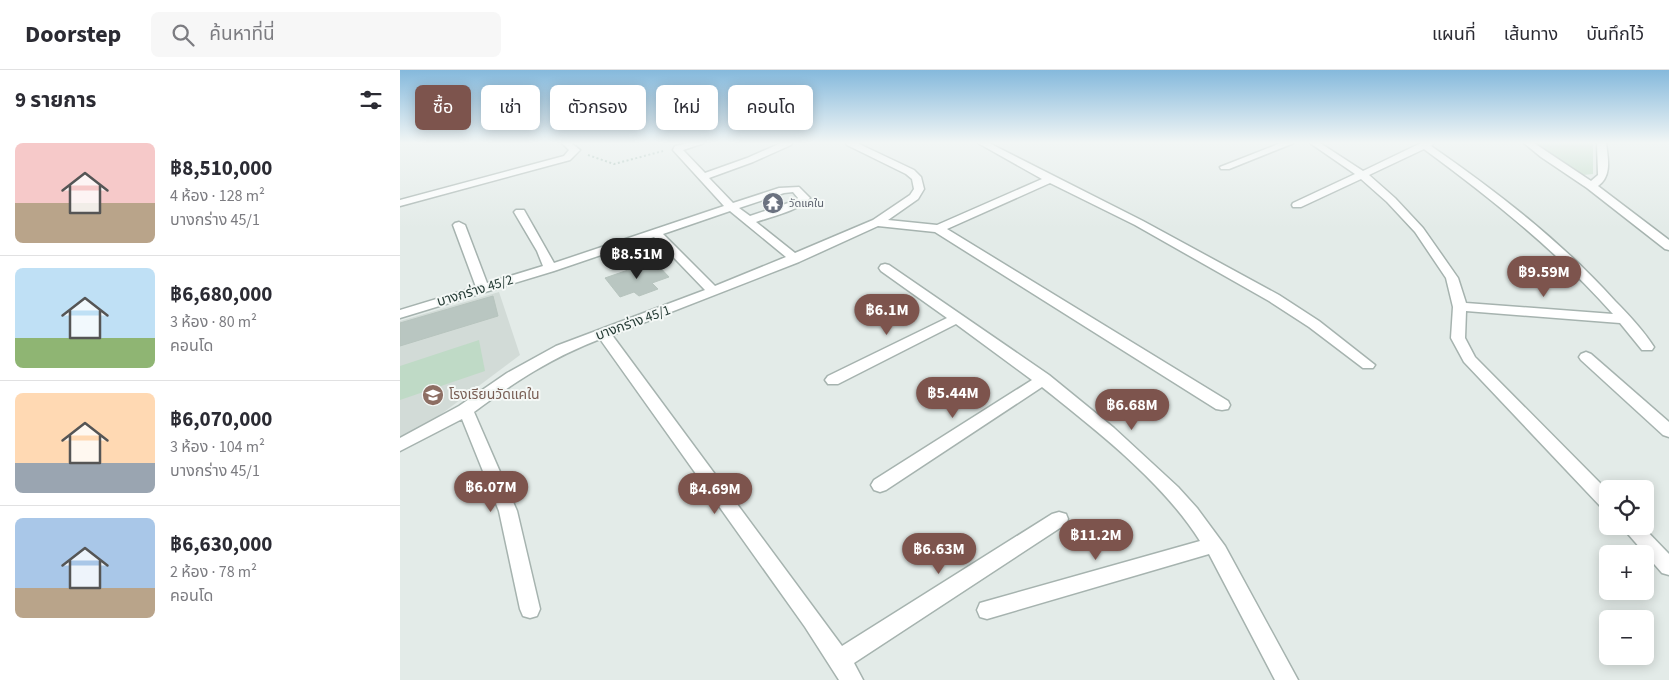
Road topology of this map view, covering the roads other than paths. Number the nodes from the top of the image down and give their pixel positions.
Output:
1 (519, 171) edge
2 (697, 171) edge
3 (716, 171) edge
4 (909, 171) edge
5 (1036, 171) edge
6 (1357, 171) edge
7 (1367, 171) edge
8 (1464, 171) edge
9 (1569, 171) edge
10 (1603, 171) edge
11 (1361, 174) junction
12 (702, 177) junction
13 (1050, 179) junction
14 (1591, 186) junction
15 (400, 203) edge
16 (1297, 205) dead end
17 (730, 206) junction
18 (520, 212) dead end
19 (747, 221) junction
20 (877, 222) junction
21 (459, 226) dead end
22 (938, 229) junction
23 (656, 233) junction
24 (1669, 246) edge
25 (795, 259) junction
26 (550, 268) junction
27 (885, 268) dead end
28 (483, 289) junction
29 (714, 292) junction
30 (1460, 307) junction
31 (400, 314) edge
32 (1625, 318) junction
33 (955, 319) junction
34 (604, 333) junction
35 (1647, 348) dead end
36 (1586, 357) dead end
37 (1368, 365) dead end
38 (1044, 379) junction
39 (833, 380) dead end
40 (1222, 405) dead end
41 (465, 410) junction
42 (1669, 431) edge
43 (400, 445) edge
44 (880, 485) dead end
45 (1599, 494) edge
46 (1059, 519) dead end
47 (1639, 535) edge
48 (1213, 545) junction
49 (1669, 567) edge
50 (530, 610) dead end
51 (988, 610) dead end
52 (838, 661) junction
53 (852, 680) edge
54 (1287, 680) edge

1 - 15 street
2 - 12 street
3 - 12 street
4 - 20 street, บางกร่าง 45/1
5 - 13 street
6 - 11 street
7 - 11 street
8 - 32 street
9 - 14 street
10 - 14 street
11 - 16 street
11 - 30 street
12 - 17 street
13 - 22 street
13 - 37 street
14 - 24 street
17 - 19 street
17 - 19 street, บางกร่าง 45/2
17 - 23 street, บางกร่าง 45/2
18 - 26 street
19 - 25 street
20 - 22 street
20 - 25 street, บางกร่าง 45/1
21 - 28 street
22 - 40 street
23 - 26 street, บางกร่าง 45/2
23 - 29 street
25 - 29 street, บางกร่าง 45/1
26 - 28 street, บางกร่าง 45/2
27 - 33 street
28 - 31 street, บางกร่าง 45/2
29 - 34 street, บางกร่าง 45/1
30 - 32 street
30 - 45 street
32 - 35 street
33 - 38 street
33 - 39 street
34 - 41 street, บางกร่าง 45/1
34 - 52 street
36 - 42 street
38 - 44 street
38 - 48 street
41 - 43 street, บางกร่าง 45/1
41 - 50 street
46 - 52 street
47 - 49 street
48 - 51 street
48 - 54 street
52 - 53 street

